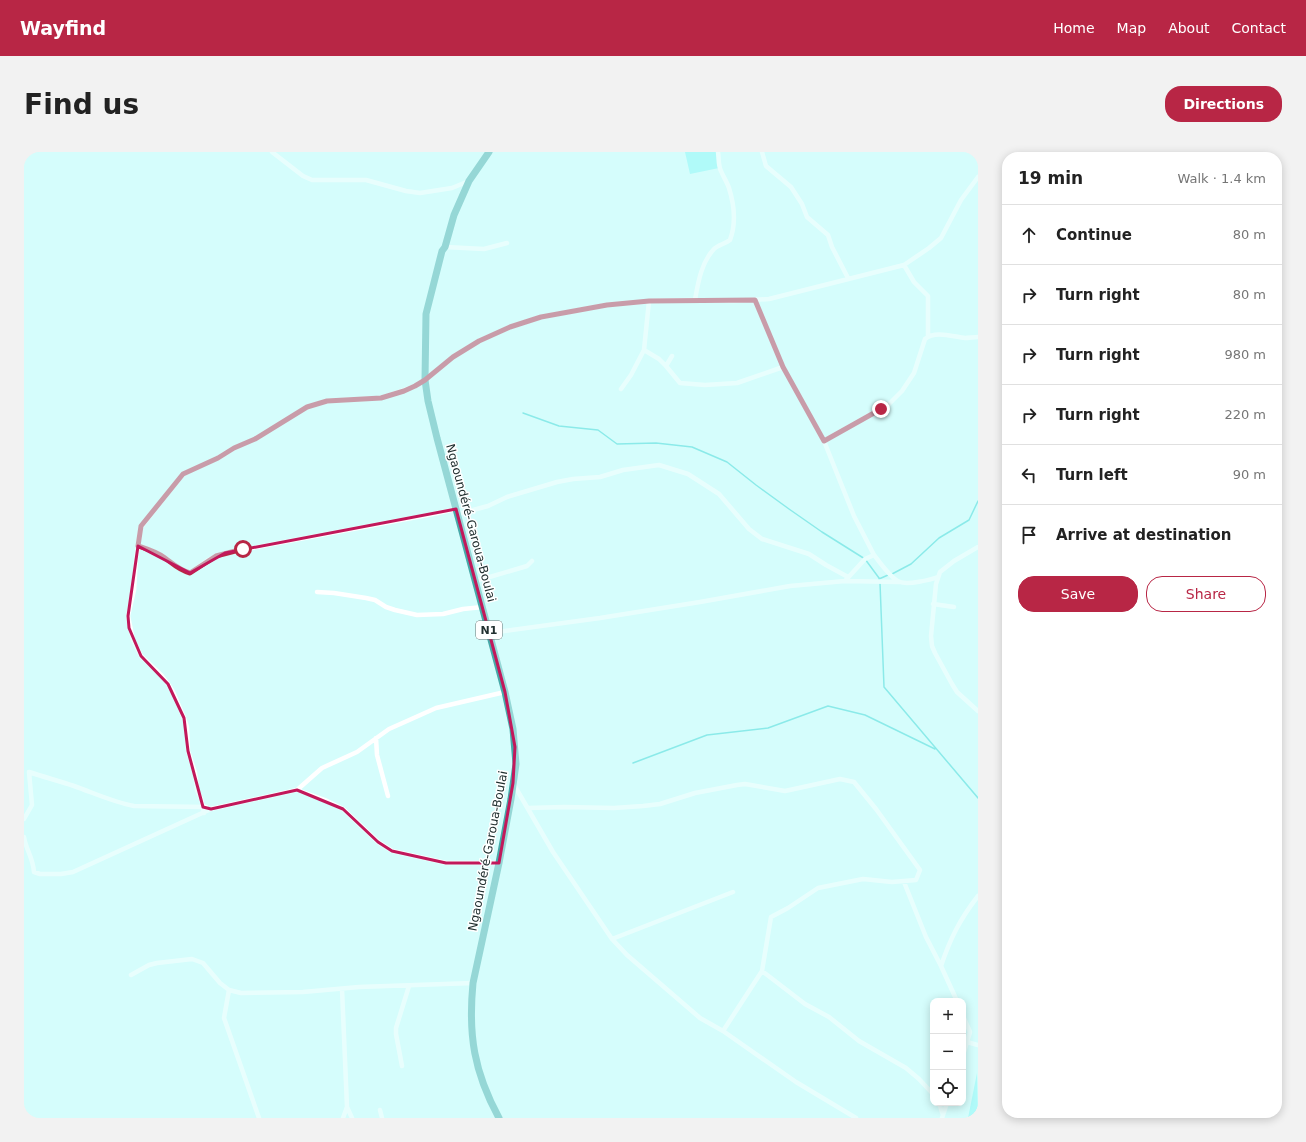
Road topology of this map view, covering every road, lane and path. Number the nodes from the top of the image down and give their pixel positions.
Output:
1 (272, 152) edge
2 (489, 152) edge
3 (718, 152) edge
4 (762, 152) edge
5 (978, 177) edge
6 (469, 181) junction
7 (507, 243) dead end
8 (445, 247) junction
9 (904, 265) junction
10 (848, 278) junction
11 (695, 300) junction
12 (755, 300) junction
13 (649, 301) junction
14 (928, 337) junction
15 (978, 337) edge
16 (644, 350) junction
17 (672, 356) dead end
18 (666, 366) junction
19 (783, 367) junction
20 (425, 380) junction
21 (621, 389) dead end
22 (824, 441) junction
23 (457, 512) junction
24 (138, 546) junction
25 (978, 547) edge
26 (874, 555) junction
27 (532, 561) dead end
28 (848, 577) junction
29 (938, 577) junction
30 (476, 581) junction
31 (845, 581) junction
32 (900, 582) junction
33 (317, 592) dead end
34 (933, 604) junction
35 (483, 607) junction
36 (954, 607) dead end
37 (490, 633) junction
38 (505, 692) junction
39 (978, 711) edge
40 (376, 738) junction
41 (513, 783) junction
42 (297, 790) junction
43 (388, 796) dead end
44 (203, 806) junction
45 (528, 808) junction
46 (211, 809) junction
47 (204, 813) junction
48 (24, 819) edge
49 (24, 837) edge
50 (499, 863) junction
51 (904, 882) junction
52 (733, 892) dead end
53 (978, 896) edge
54 (612, 939) junction
55 (941, 966) junction
56 (762, 971) junction
57 (131, 975) dead end
58 (473, 983) junction
59 (409, 986) junction
60 (342, 989) junction
61 (230, 990) junction
62 (955, 998) edge
63 (966, 1023) edge
64 (723, 1031) junction
65 (967, 1042) junction
66 (966, 1045) edge
67 (978, 1045) edge
68 (402, 1066) dead end
69 (930, 1091) edge
70 (940, 1106) edge
71 (946, 1106) edge
72 (347, 1107) junction
73 (380, 1110) dead end
74 (943, 1116) edge
75 (259, 1118) edge
76 (343, 1118) edge
77 (352, 1118) edge
78 (382, 1118) edge
79 (499, 1118) edge
80 (856, 1118) edge

1 - 6 street
2 - 6 highway, Ngaoundéré-Garoua-Boulai / N1
3 - 11 street
4 - 10 street
5 - 9 street
6 - 8 highway, Ngaoundéré-Garoua-Boulai / N1
7 - 8 street
8 - 20 highway, Ngaoundéré-Garoua-Boulai / N1
9 - 10 street
9 - 14 street
10 - 12 street
11 - 12 street
11 - 13 street
12 - 19 street
13 - 16 street
13 - 20 street
14 - 15 street
14 - 22 street
16 - 18 street
16 - 21 street
17 - 18 street
18 - 19 street
19 - 22 street
20 - 23 highway, Ngaoundéré-Garoua-Boulai / N1
20 - 24 street
22 - 26 street
23 - 24 street
23 - 28 street
23 - 30 highway, Ngaoundéré-Garoua-Boulai / N1
24 - 44 street
25 - 29 street
26 - 28 street
26 - 32 street
27 - 30 street
28 - 31 street
29 - 32 street
29 - 34 street
30 - 35 highway, Ngaoundéré-Garoua-Boulai / N1
31 - 32 street
31 - 37 street
33 - 35 street
34 - 36 street
34 - 39 street
35 - 37 highway, Ngaoundéré-Garoua-Boulai / N1
37 - 38 highway, Ngaoundéré-Garoua-Boulai / N1
38 - 40 street
38 - 41 highway, Ngaoundéré-Garoua-Boulai / N1
40 - 42 street
40 - 43 street
41 - 45 street
41 - 50 highway, Ngaoundéré-Garoua-Boulai / N1
42 - 46 street
42 - 50 street
44 - 46 street
44 - 47 street
44 - 48 street
45 - 51 street
45 - 54 street
46 - 47 street
47 - 49 street
50 - 58 highway, Ngaoundéré-Garoua-Boulai / N1
51 - 55 street
51 - 56 street
52 - 54 street
53 - 55 street
54 - 64 street
55 - 62 street
56 - 64 street
56 - 69 street
57 - 61 street
58 - 59 street
58 - 79 highway, Ngaoundéré-Garoua-Boulai / N1
59 - 60 street
59 - 68 street
60 - 61 street
60 - 72 street
61 - 75 street
63 - 65 street
64 - 80 street
65 - 66 street
65 - 67 street
70 - 74 street
71 - 74 street
72 - 76 street
72 - 77 street
73 - 78 street

